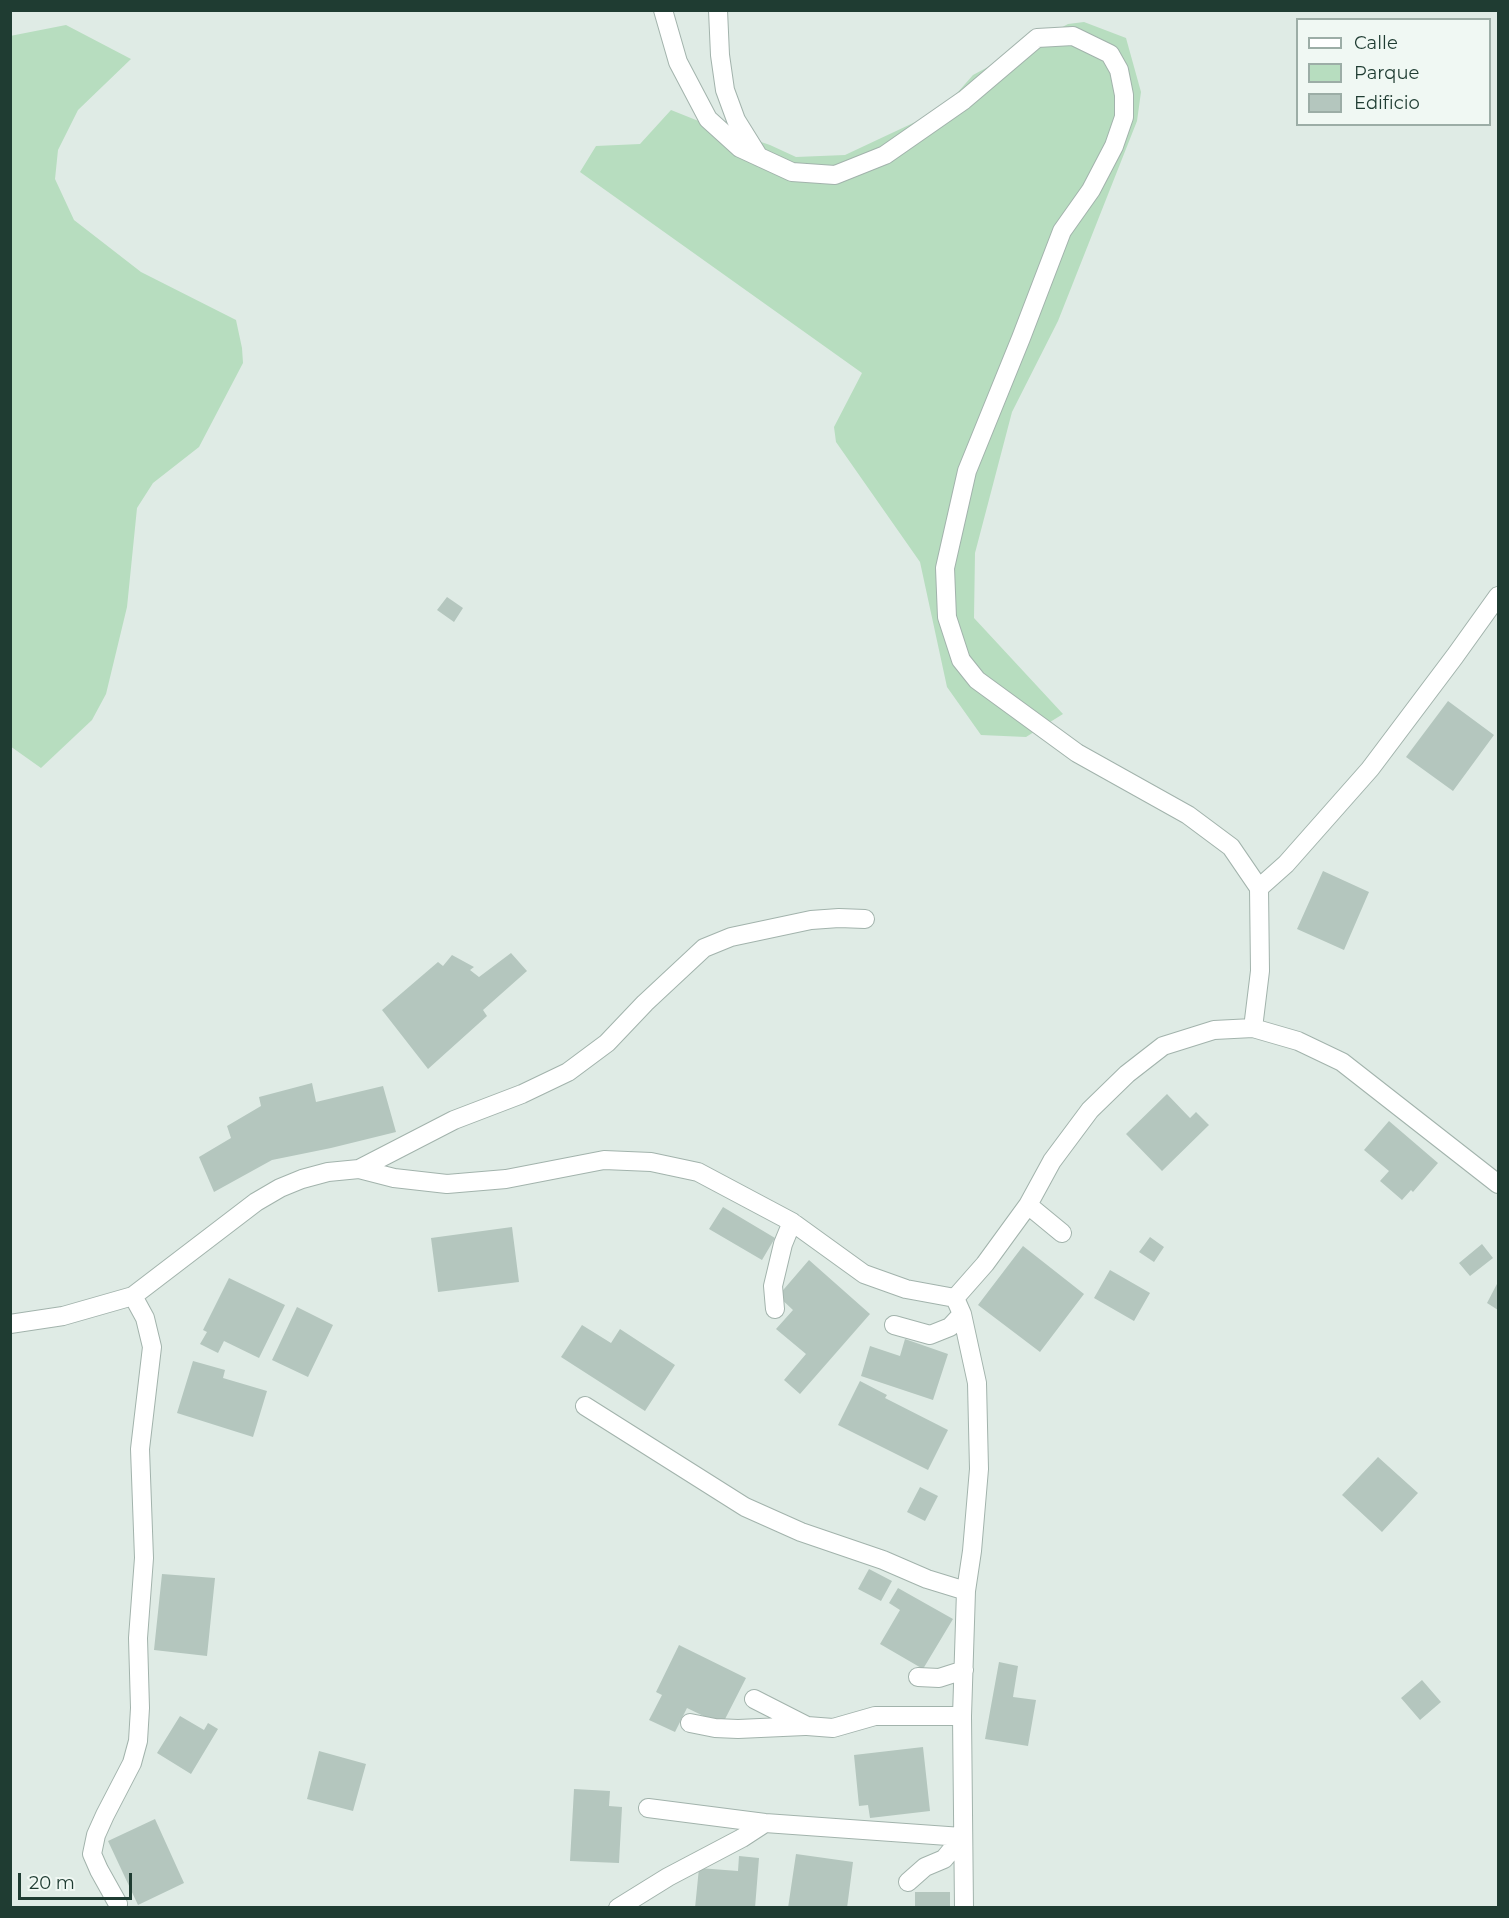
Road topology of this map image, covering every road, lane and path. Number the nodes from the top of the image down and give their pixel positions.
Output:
1 (663, 10) edge
2 (718, 10) edge
3 (759, 157) junction
4 (1498, 596) edge
5 (1259, 888) junction
6 (865, 919) dead end
7 (1253, 1028) junction
8 (359, 1169) junction
9 (1498, 1184) edge
10 (1028, 1205) junction
11 (792, 1222) junction
12 (1062, 1233) dead end
13 (133, 1296) junction
14 (959, 1306) junction
15 (775, 1309) dead end
16 (10, 1324) edge
17 (894, 1325) dead end
18 (585, 1406) dead end
19 (966, 1591) junction
20 (964, 1670) junction
21 (918, 1677) dead end
22 (754, 1698) dead end
23 (963, 1716) junction
24 (690, 1723) dead end
25 (807, 1726) junction
26 (648, 1808) dead end
27 (765, 1823) junction
28 (962, 1837) junction
29 (908, 1882) dead end
30 (118, 1904) dead end
31 (618, 1908) edge
32 (964, 1908) edge

1 - 3 street
2 - 3 street
3 - 5 street
4 - 5 street
5 - 7 street
6 - 8 street
7 - 9 street
7 - 10 street
8 - 11 street
8 - 13 street
10 - 12 street
10 - 14 street
11 - 14 street
11 - 15 street
13 - 16 street
13 - 30 street
14 - 17 street
14 - 19 street
18 - 19 street
19 - 20 street
20 - 21 street
20 - 23 street
22 - 25 street
23 - 25 street
23 - 28 street
24 - 25 street
26 - 27 street
27 - 28 street
27 - 31 street
28 - 29 street
28 - 32 street

